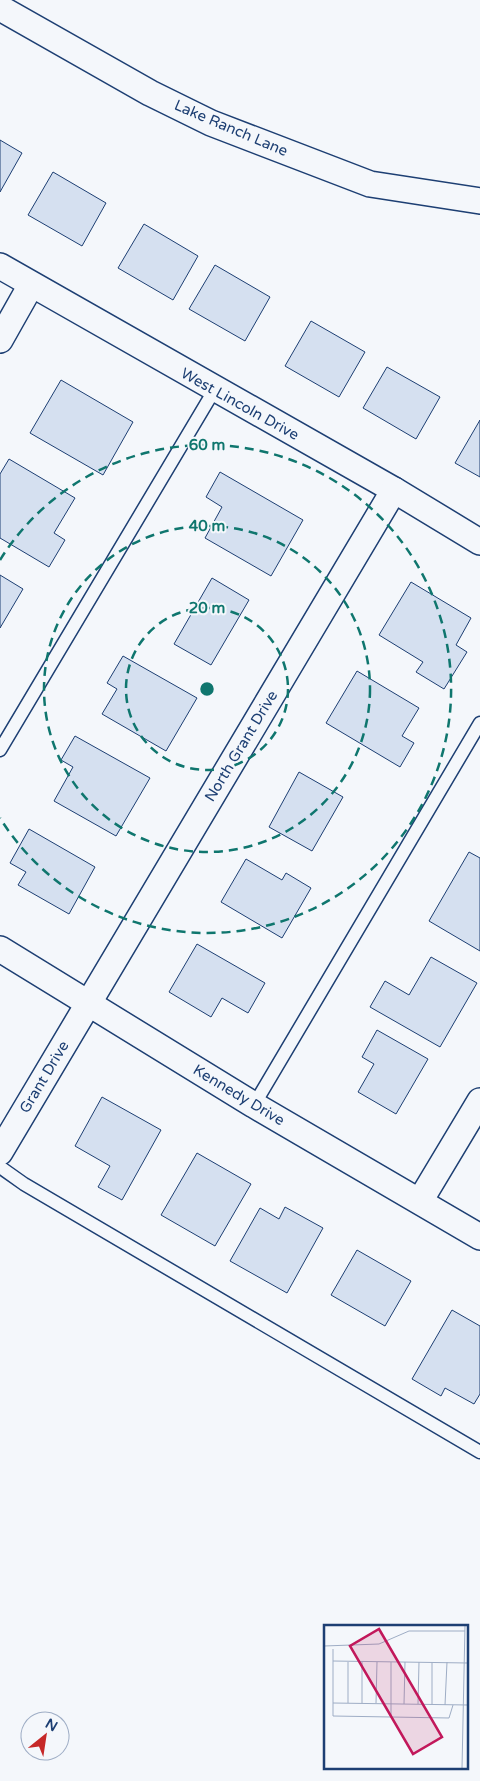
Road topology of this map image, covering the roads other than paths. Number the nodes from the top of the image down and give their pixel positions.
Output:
1 (0, 8) edge
2 (480, 201) edge
3 (0, 266) edge
4 (31, 285) junction
5 (0, 340) edge
6 (215, 389) junction
7 (394, 490) junction
8 (480, 542) edge
9 (480, 723) edge
10 (0, 750) edge
11 (0, 949) edge
12 (89, 1002) junction
13 (480, 1101) edge
14 (254, 1104) junction
15 (0, 1152) edge
16 (0, 1167) edge
17 (420, 1201) junction
18 (480, 1237) edge
19 (480, 1452) edge

1 - 2 street, Lake Ranch Lane
3 - 4 street, West Lincoln Drive
4 - 5 street
4 - 6 street, West Lincoln Drive
6 - 7 street, West Lincoln Drive
6 - 10 lane
7 - 8 street, West Lincoln Drive
7 - 12 street, North Grant Drive
9 - 14 lane
11 - 12 street, Kennedy Drive
12 - 14 street, Kennedy Drive
12 - 15 street, Grant Drive
13 - 17 street
14 - 17 street, Kennedy Drive
16 - 19 lane
17 - 18 street, Kennedy Drive

